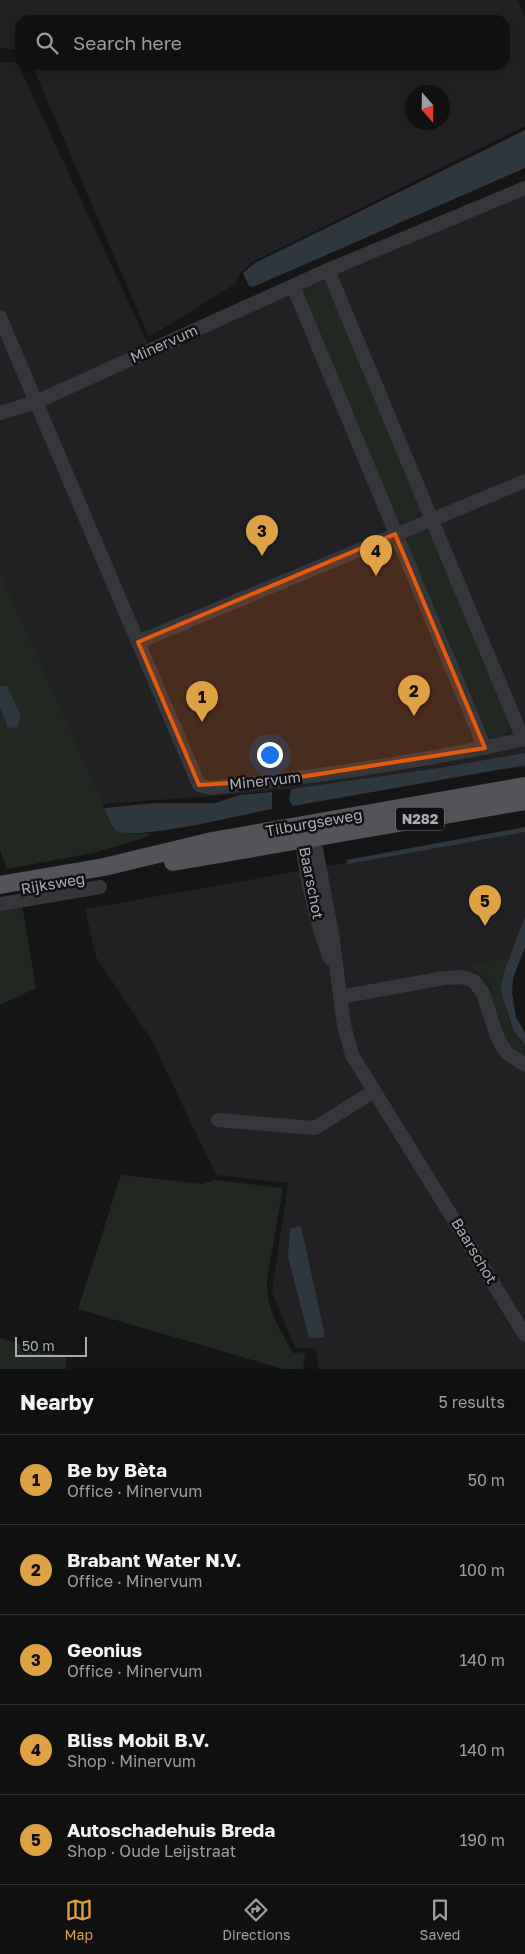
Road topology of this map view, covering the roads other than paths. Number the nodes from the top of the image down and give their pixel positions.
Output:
1 (525, 188) edge
2 (328, 270) junction
3 (293, 286) junction
4 (0, 317) edge
5 (36, 402) junction
6 (0, 413) edge
7 (525, 481) edge
8 (432, 520) junction
9 (396, 534) junction
10 (138, 642) junction
11 (524, 739) edge
12 (484, 748) junction
13 (525, 786) edge
14 (525, 801) edge
15 (307, 834) junction
16 (102, 872) junction
17 (0, 878) edge
18 (0, 885) edge
19 (0, 893) edge
20 (0, 904) edge
21 (340, 997) junction
22 (525, 1065) edge
23 (374, 1091) junction
24 (218, 1120) dead end
25 (525, 1335) edge

1 - 2 street, Minervum
2 - 3 street, Minervum
2 - 8 street, Minervum
3 - 5 street, Minervum
3 - 9 street
4 - 5 street, Minervum
5 - 6 street
5 - 10 street, Minervum
7 - 8 street
8 - 9 street
8 - 11 street, Minervum
9 - 10 street
9 - 12 street
10 - 12 street, Minervum
11 - 12 street, Minervum
13 - 15 main road, Tilburgseweg / N282
14 - 15 main road, Tilburgseweg / N282
15 - 16 main road, Tilburgseweg / N282
15 - 21 street, Baarschot
16 - 17 street, Rijksweg
16 - 18 main road, Rijksweg / N282
16 - 19 main road, Rijksweg / N282
16 - 20 street, Rijksweg
21 - 22 street
21 - 23 street, Baarschot
23 - 24 street
23 - 25 street, Baarschot

